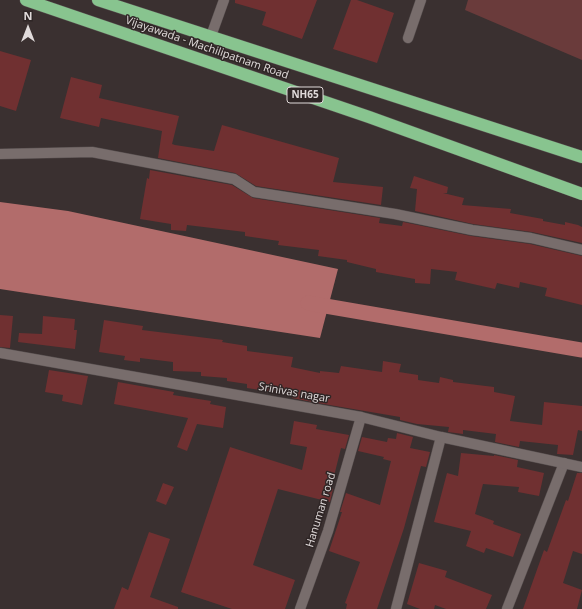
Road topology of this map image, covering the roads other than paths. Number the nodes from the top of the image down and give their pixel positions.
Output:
1 (26, 0) edge
2 (98, 0) edge
3 (224, 0) edge
4 (421, 0) edge
5 (113, 3) edge
6 (211, 36) junction
7 (408, 38) dead end
8 (0, 154) edge
9 (582, 157) edge
10 (582, 194) edge
11 (582, 250) edge
12 (0, 353) edge
13 (361, 417) junction
14 (441, 437) junction
15 (564, 463) junction
16 (582, 466) edge
17 (300, 609) edge
18 (396, 609) edge
19 (507, 609) edge

1 - 10 highway, Vijayawada - Machilipatnam Road / NH65
2 - 5 highway, Vijayawada - Machilipatnam Road / NH65
3 - 6 street
4 - 7 street
5 - 6 highway, Vijayawada - Machilipatnam Road / NH65
6 - 9 highway, Vijayawada - Machilipatnam Road / NH65
8 - 11 street
12 - 13 street, Srinivas nagar
13 - 14 street, Srinivas nagar
13 - 17 street, Hanuman road
14 - 15 street, Srinivas nagar
14 - 18 street
15 - 16 street, Srinivas nagar
15 - 19 street

